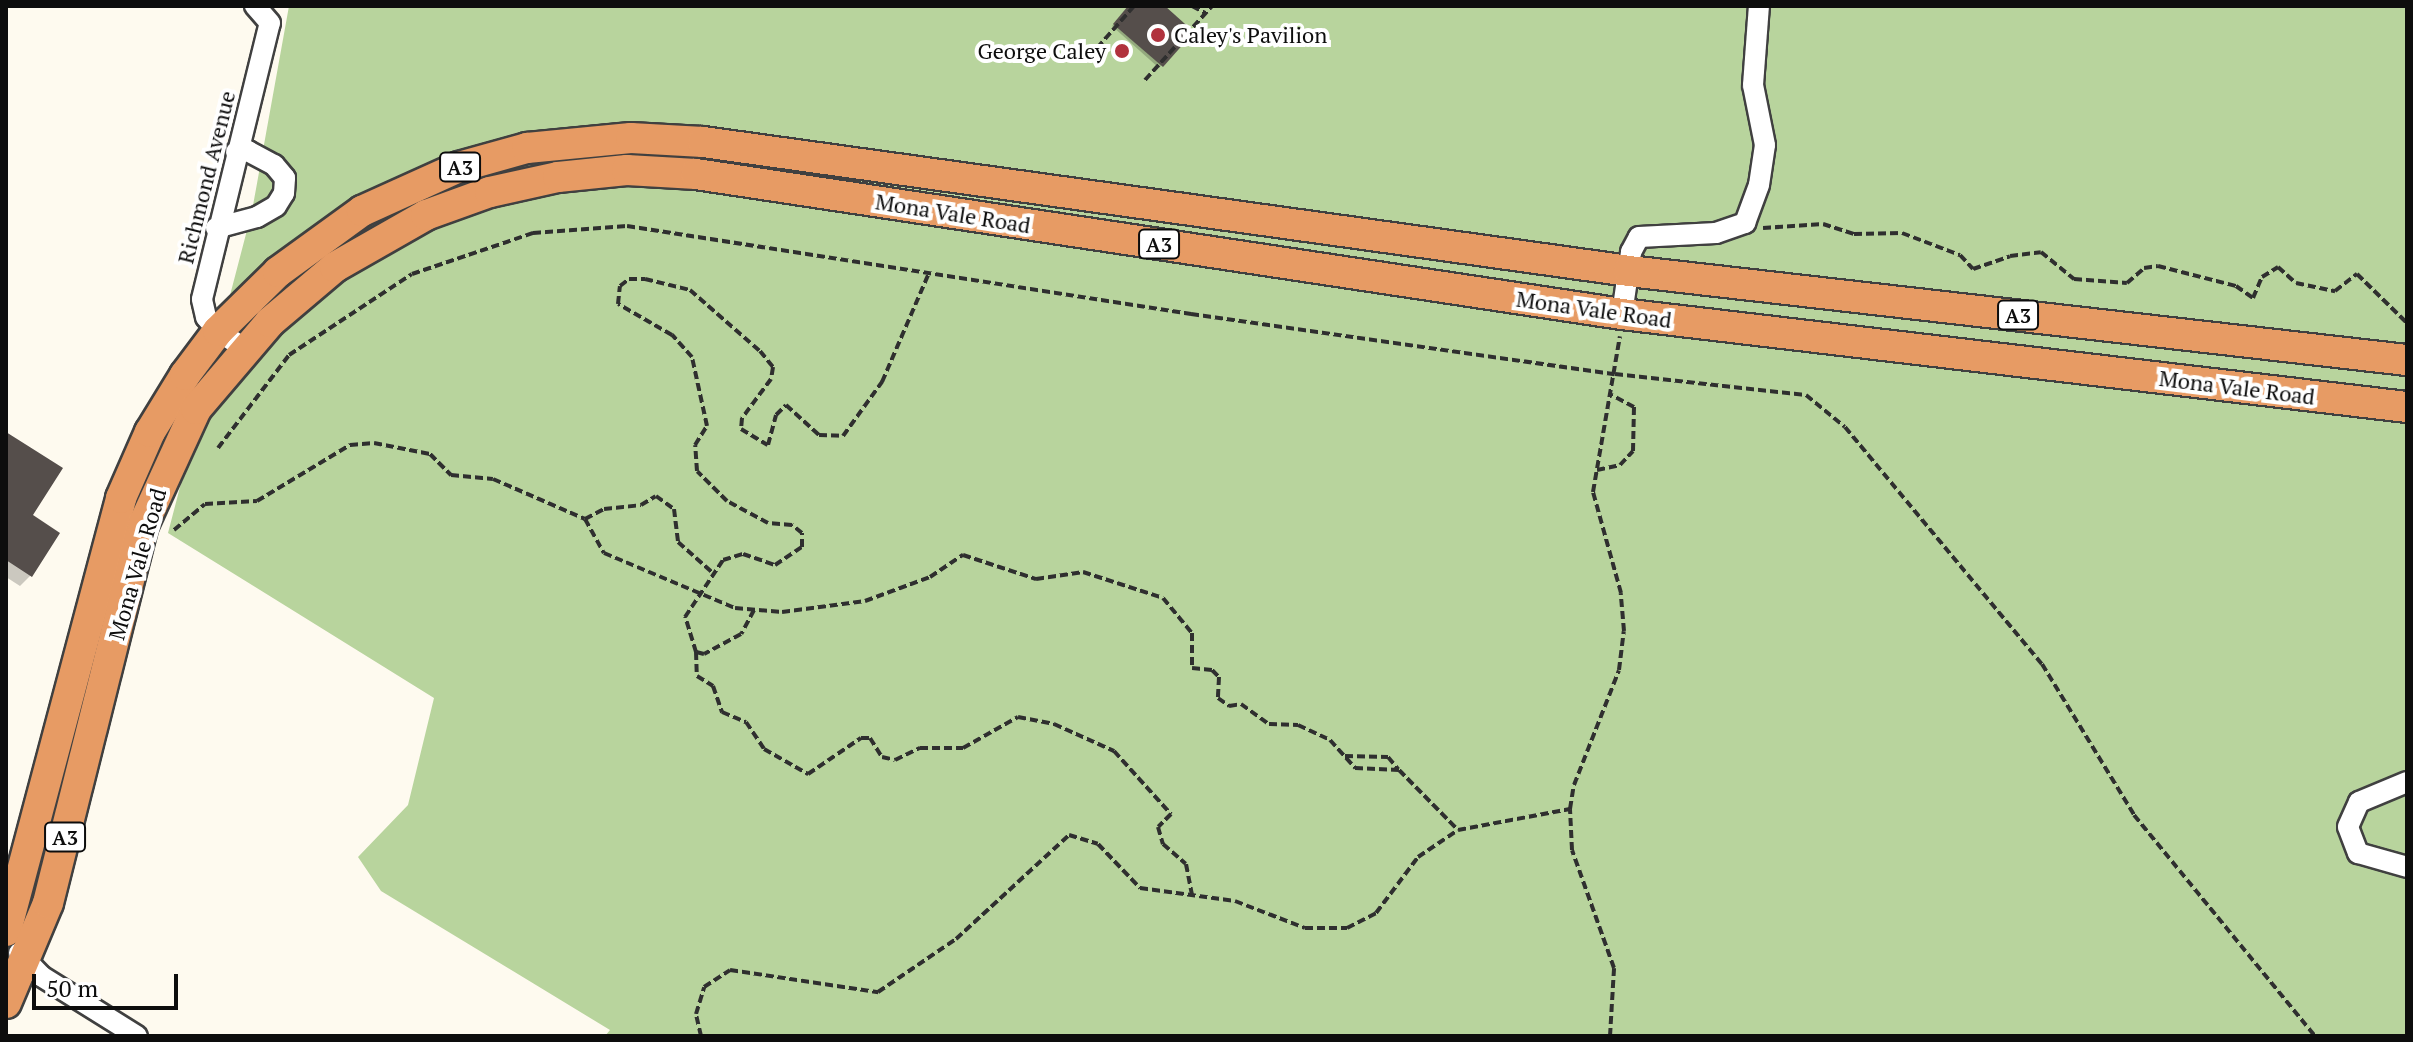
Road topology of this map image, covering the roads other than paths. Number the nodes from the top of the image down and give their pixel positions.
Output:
1 (255, 6) edge
2 (1759, 6) edge
3 (236, 152) junction
4 (216, 228) junction
5 (1629, 271) junction
6 (1622, 314) junction
7 (218, 331) junction
8 (244, 348) junction
9 (2407, 360) edge
10 (2407, 407) edge
11 (2407, 782) edge
12 (2407, 867) edge
13 (6, 931) edge
14 (6, 938) edge
15 (27, 962) junction
16 (6, 1003) edge
17 (137, 1036) edge

1 - 3 street, Richmond Avenue
2 - 5 street
3 - 4 street, Richmond Avenue
3 - 4 street
4 - 7 street, Richmond Avenue
5 - 6 street
5 - 7 highway, Mona Vale Road / A3
5 - 9 highway, Mona Vale Road / A3
6 - 8 highway, Mona Vale Road / A3
6 - 10 highway, Mona Vale Road / A3
7 - 8 street
7 - 13 highway, Mona Vale Road / A3
8 - 15 highway, Mona Vale Road / A3
11 - 12 street
14 - 15 street
15 - 16 highway, Mona Vale Road / A3
15 - 17 street

